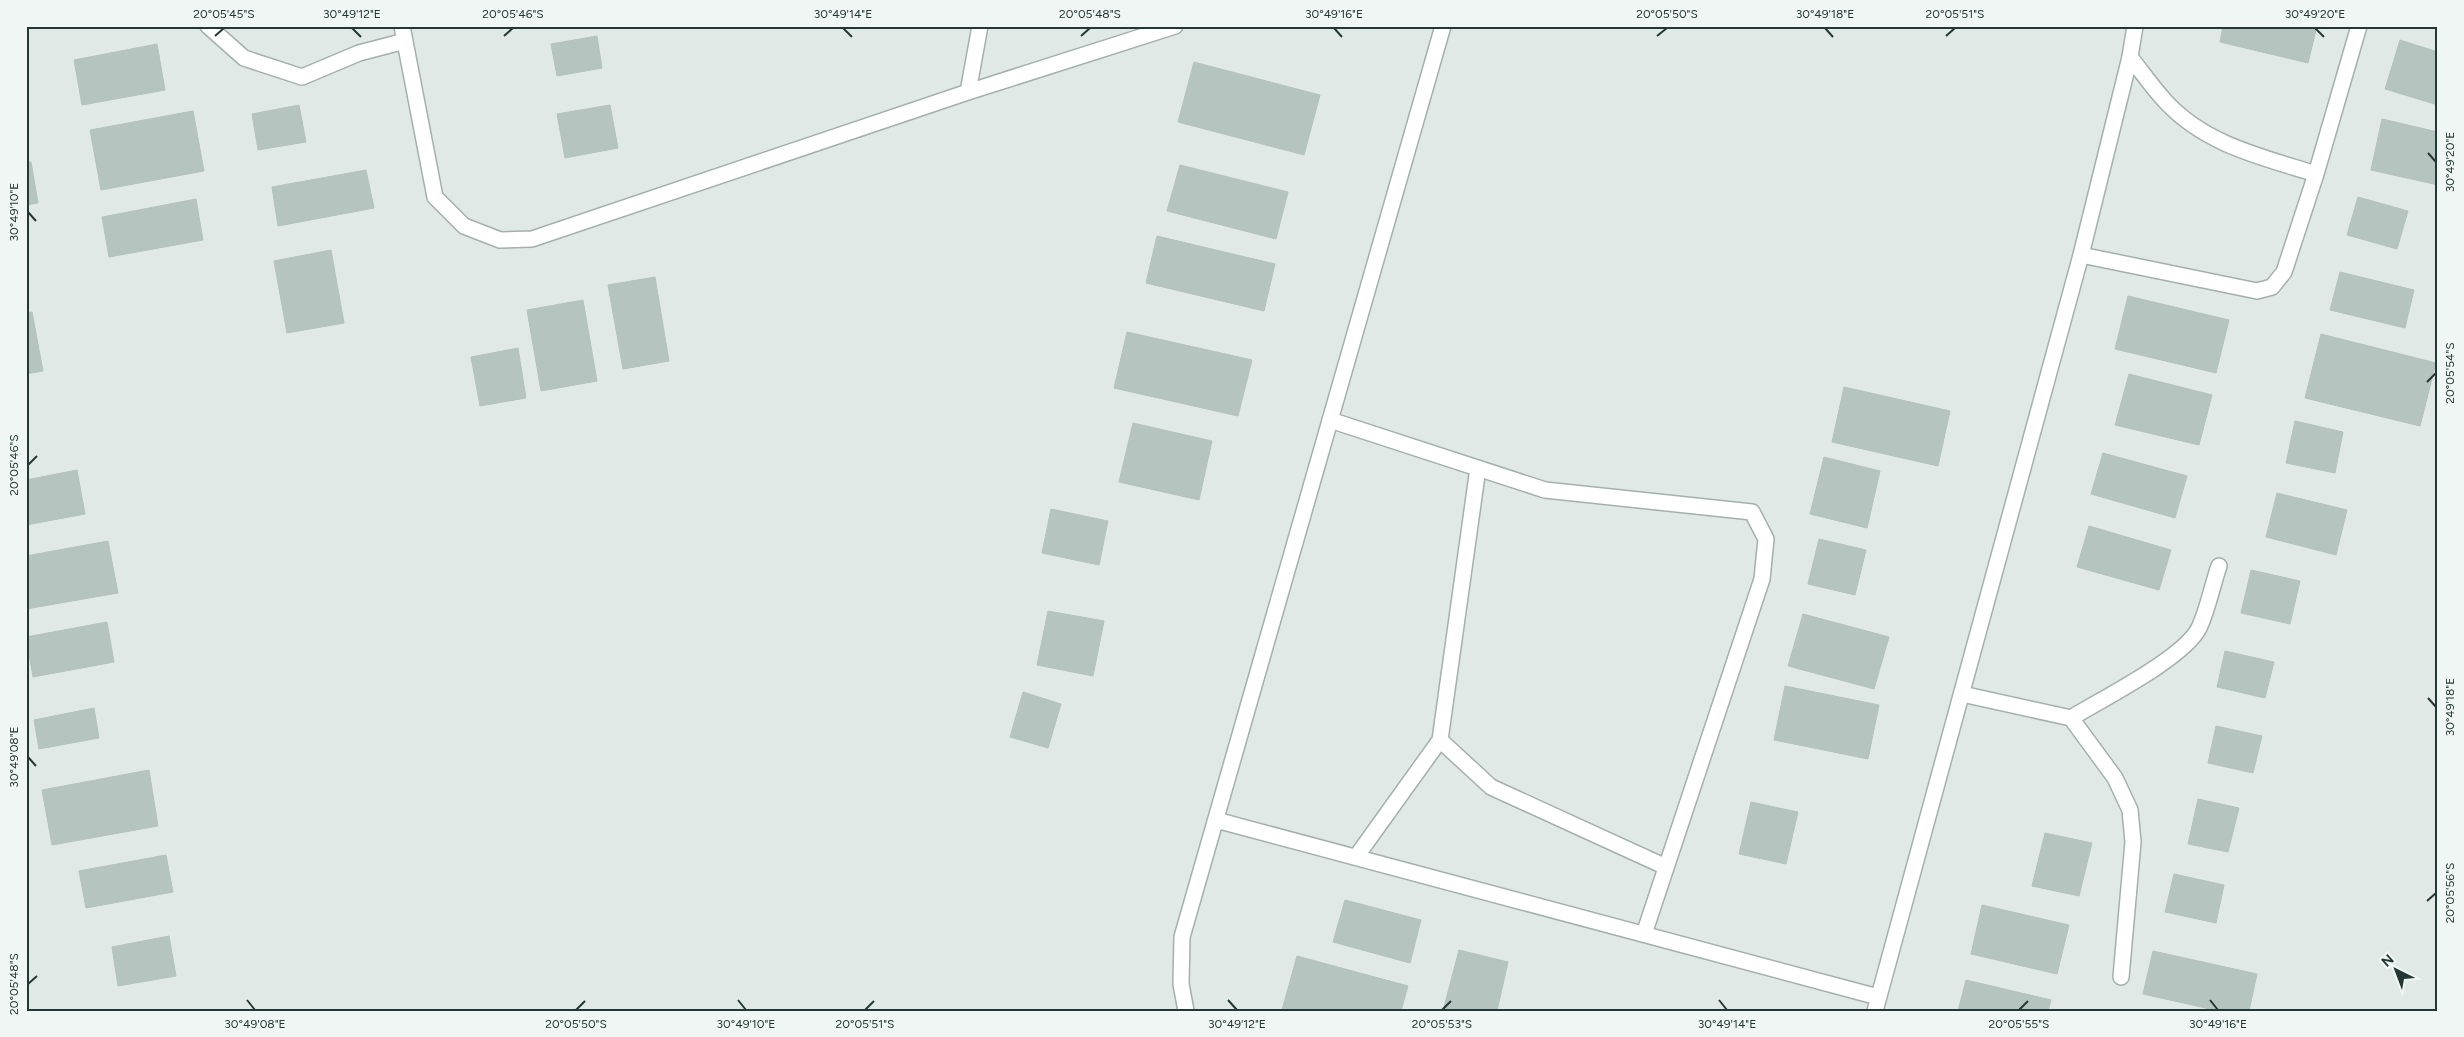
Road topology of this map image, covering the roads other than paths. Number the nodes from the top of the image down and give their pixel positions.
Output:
1 (208, 26) edge
2 (402, 26) edge
3 (980, 26) edge
4 (1175, 26) edge
5 (1443, 26) edge
6 (2135, 26) edge
7 (2359, 26) edge
8 (405, 42) junction
9 (2130, 57) junction
10 (968, 92) junction
11 (2316, 174) junction
12 (2081, 255) junction
13 (1330, 420) junction
14 (1478, 468) junction
15 (2218, 566) dead end
16 (1962, 694) junction
17 (2071, 718) junction
18 (1440, 740) junction
19 (1216, 820) junction
20 (1356, 857) junction
21 (1666, 866) junction
22 (1644, 934) junction
23 (2121, 977) dead end
24 (1877, 1004) edge
25 (1186, 1011) edge

1 - 8 street
2 - 8 street
3 - 10 street
4 - 10 street
5 - 13 street
6 - 9 street
7 - 11 street
8 - 10 street
9 - 11 street
9 - 12 street
11 - 12 street
12 - 16 street
13 - 14 street
13 - 19 street
14 - 18 street
14 - 21 street
15 - 17 street
16 - 17 street
16 - 24 street
17 - 23 street
18 - 20 street
18 - 21 street
19 - 20 street
19 - 25 street
20 - 22 street
21 - 22 street
22 - 24 street

